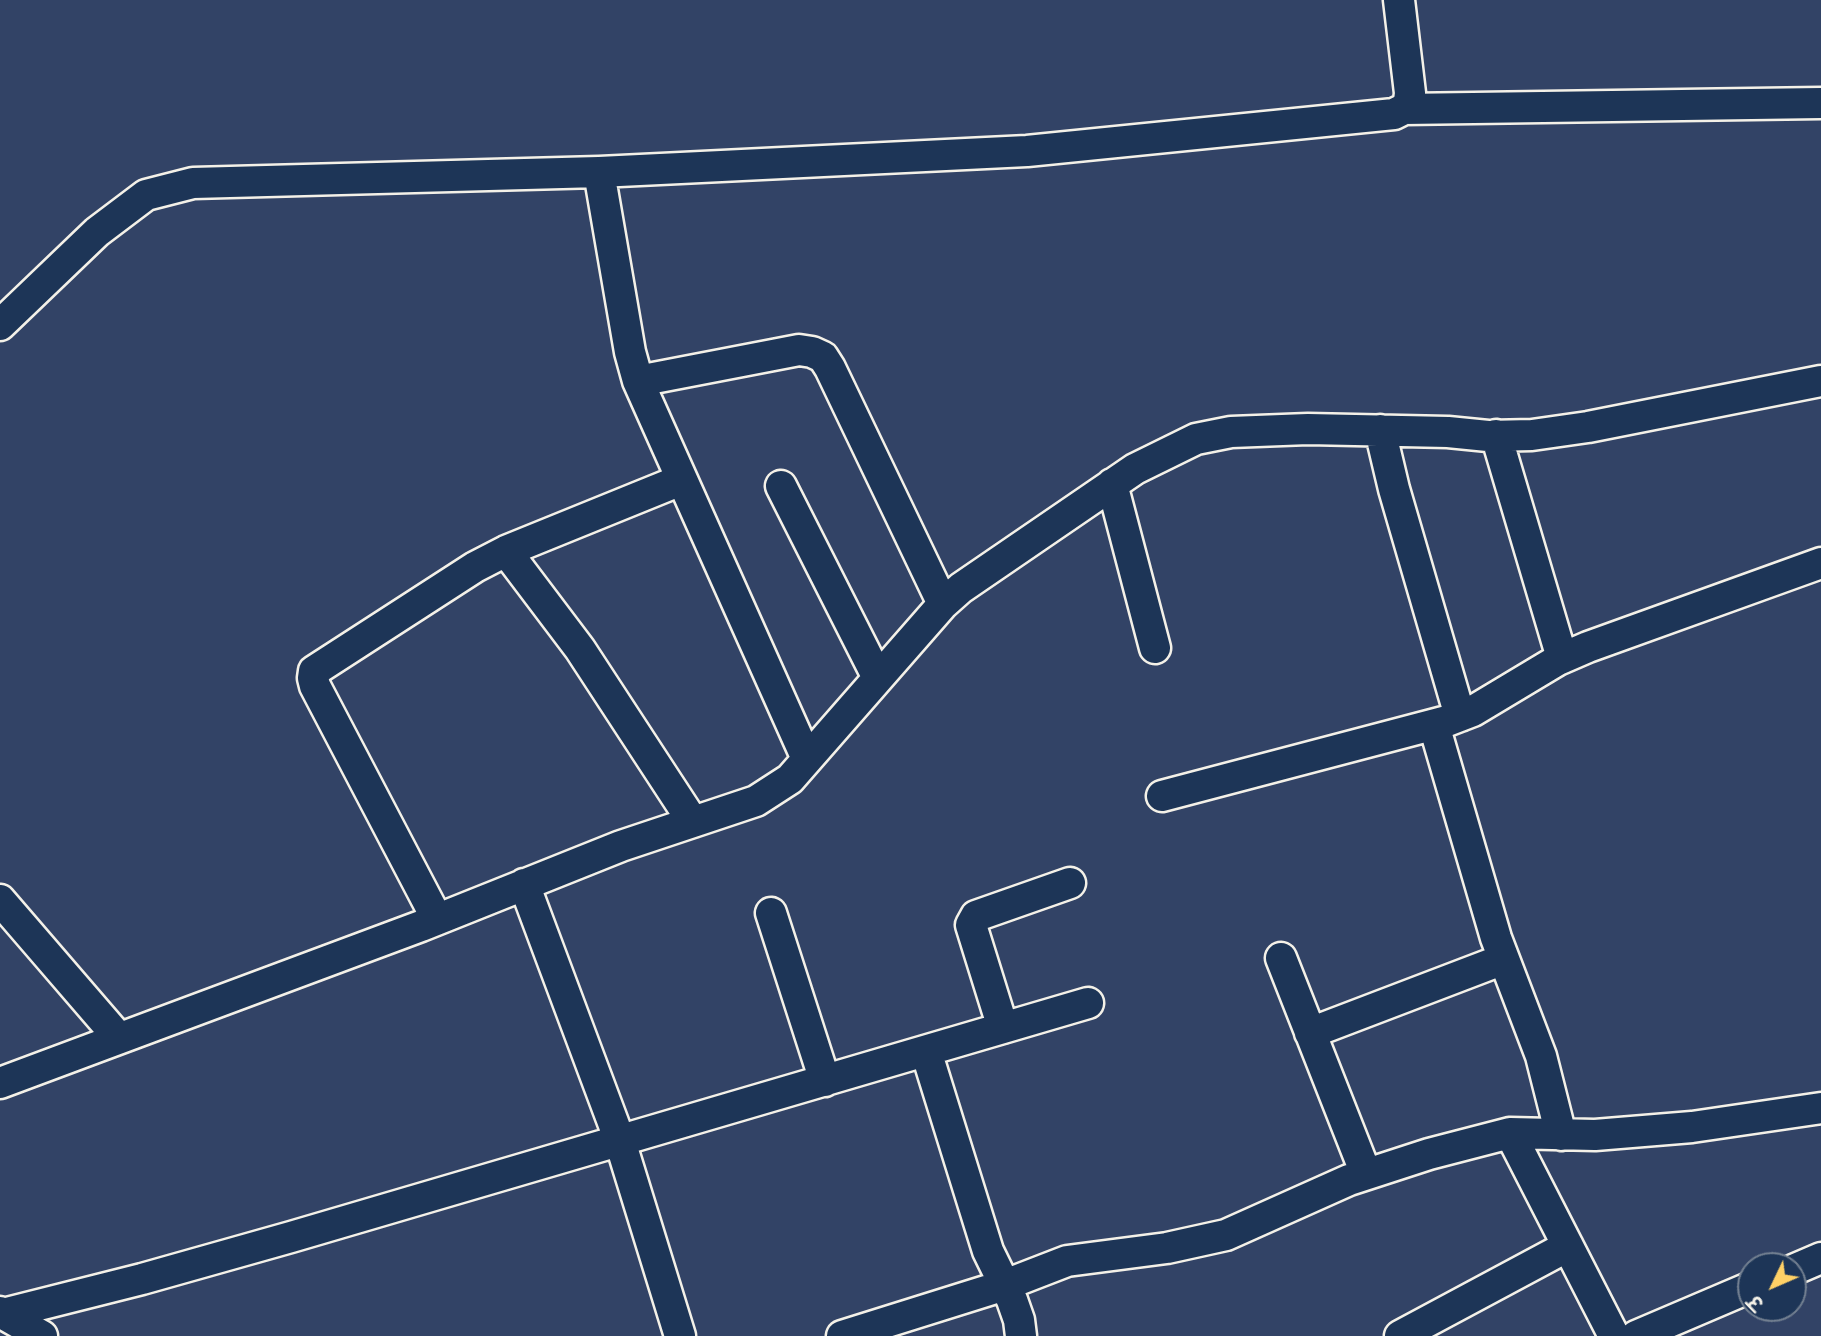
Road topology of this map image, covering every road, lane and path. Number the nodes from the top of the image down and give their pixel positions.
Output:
1 (1399, 0) edge
2 (1821, 103) edge
3 (1404, 109) junction
4 (599, 172) junction
5 (0, 325) edge
6 (1821, 381) edge
7 (638, 382) junction
8 (1380, 430) junction
9 (1496, 435) junction
10 (681, 480) junction
11 (1112, 484) junction
12 (781, 486) dead end
13 (506, 551) junction
14 (1821, 563) edge
15 (943, 604) junction
16 (1155, 648) dead end
17 (1562, 658) junction
18 (878, 678) junction
19 (1447, 720) junction
20 (807, 759) junction
21 (1162, 796) dead end
22 (693, 821) junction
23 (1070, 883) dead end
24 (524, 884) junction
25 (0, 900) edge
26 (771, 914) dead end
27 (438, 919) junction
28 (1280, 958) dead end
29 (1504, 959) junction
30 (1088, 1003) dead end
31 (1003, 1028) junction
32 (1310, 1033) junction
33 (118, 1037) junction
34 (926, 1051) junction
35 (825, 1081) junction
36 (0, 1083) edge
37 (1821, 1108) edge
38 (1510, 1133) junction
39 (1561, 1135) junction
40 (620, 1141) junction
41 (1366, 1174) junction
42 (1568, 1246) junction
43 (1005, 1285) junction
44 (1737, 1293) edge
45 (1, 1313) edge
46 (42, 1336) edge
47 (680, 1336) edge
48 (842, 1336) edge
49 (1021, 1336) edge
50 (1401, 1336) edge
51 (1614, 1336) edge
52 (1636, 1336) edge

1 - 3 street
2 - 3 street
3 - 4 street
4 - 5 street
4 - 7 street
6 - 9 street
7 - 10 street
7 - 15 street
8 - 9 street
8 - 11 street
8 - 19 street
9 - 17 street
10 - 13 street
10 - 20 street
11 - 15 street
11 - 16 street
12 - 18 street
13 - 22 street
13 - 27 street
14 - 17 street
15 - 18 street
17 - 19 street
18 - 20 street
19 - 21 street
19 - 29 street
20 - 22 street
22 - 24 street
23 - 31 street
24 - 27 street
24 - 40 street
25 - 33 street
26 - 35 street
27 - 33 street
28 - 32 street
29 - 32 street
29 - 39 street
30 - 31 street
31 - 34 street
32 - 41 street
33 - 36 street
34 - 35 street
34 - 43 street
35 - 40 street
37 - 39 street
38 - 39 street
38 - 41 street
38 - 42 street
40 - 45 street
40 - 47 street
41 - 43 street
42 - 50 street
42 - 51 street
43 - 48 street
43 - 49 street
44 - 52 street
45 - 46 street

